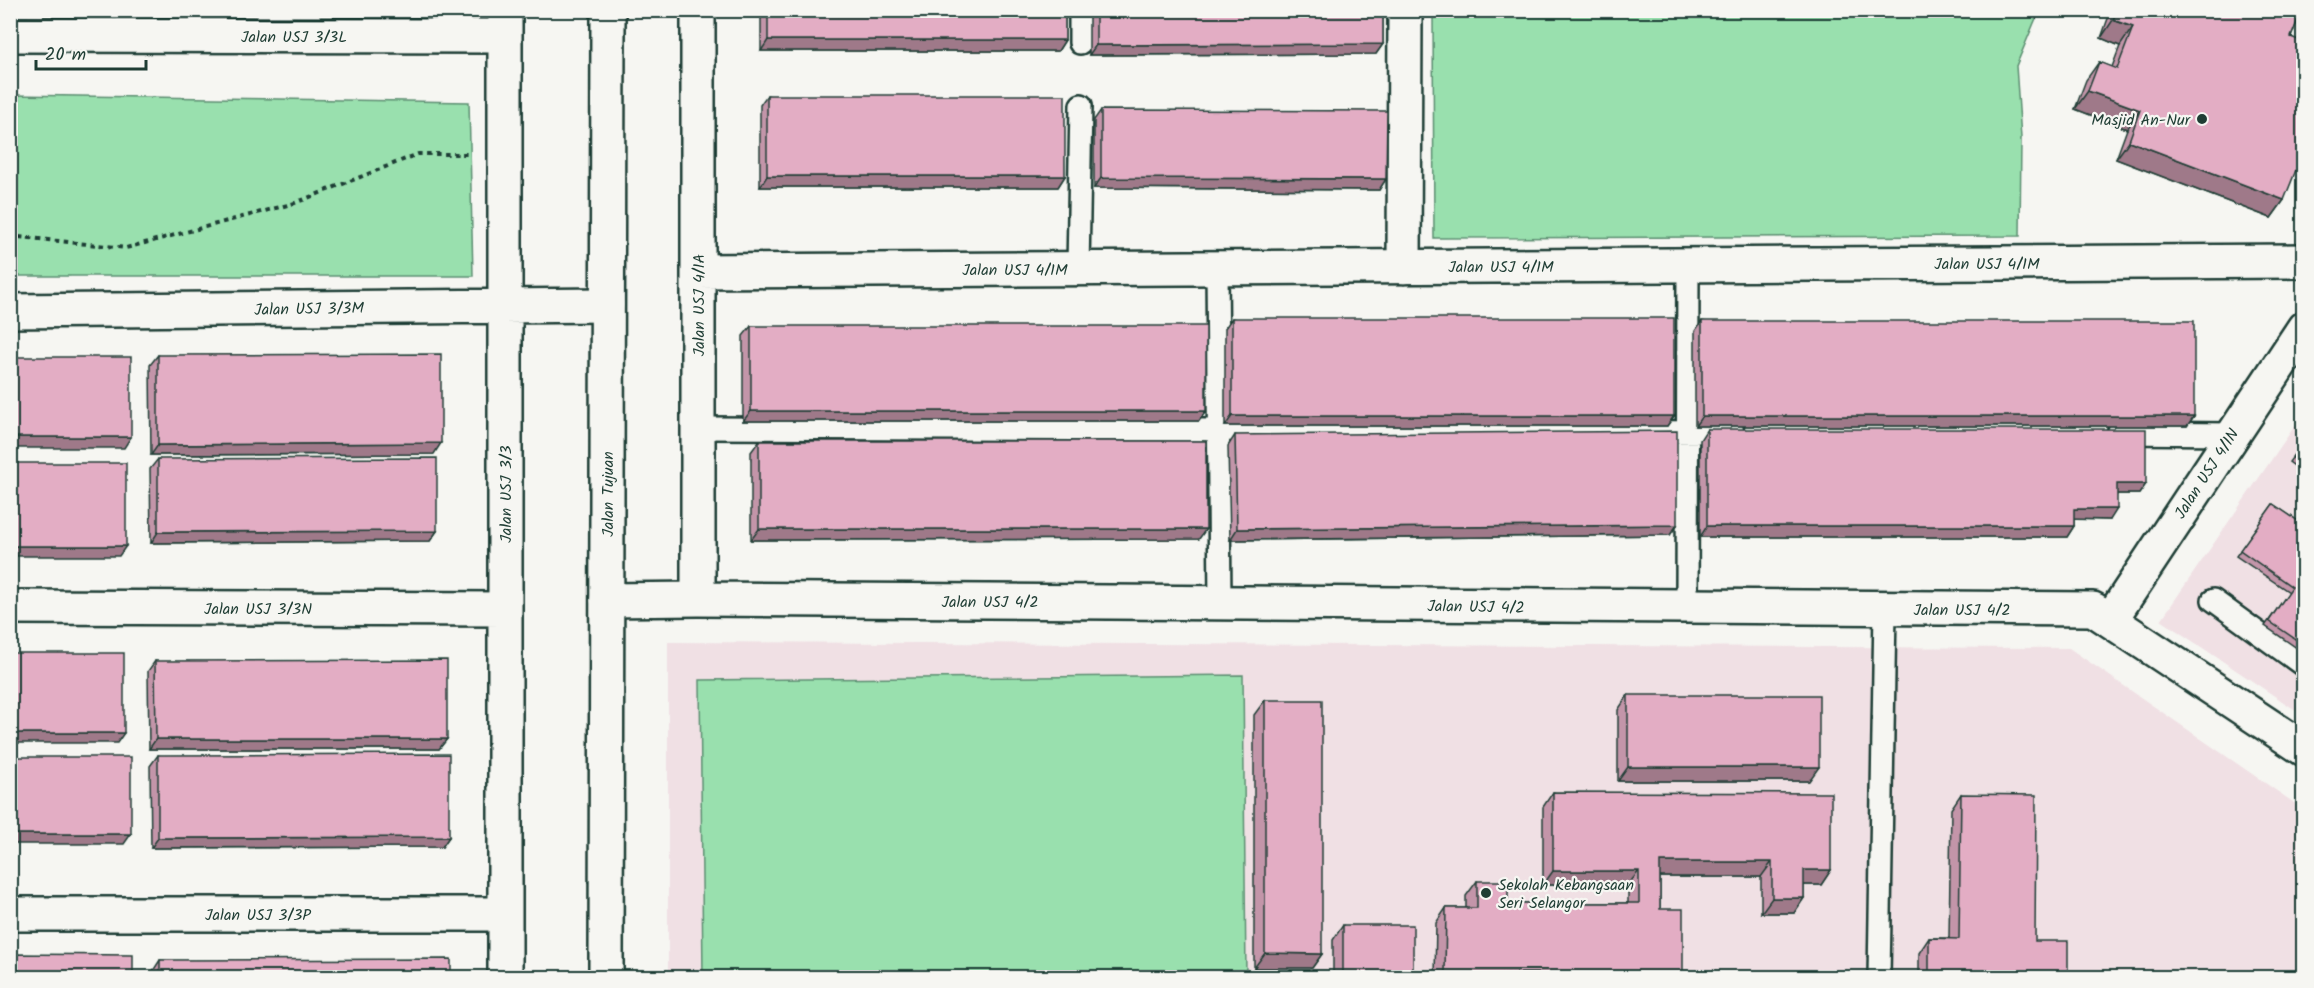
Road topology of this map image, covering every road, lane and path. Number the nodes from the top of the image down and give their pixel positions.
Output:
1 (608, 10) edge
2 (698, 10) edge
3 (1080, 10) edge
4 (1405, 10) edge
5 (505, 23) edge
6 (10, 35) edge
7 (1080, 43) dead end
8 (1081, 105) dead end
9 (505, 153) junction
10 (10, 236) edge
11 (2304, 261) edge
12 (1688, 265) junction
13 (1404, 267) junction
14 (1078, 268) junction
15 (1217, 268) junction
16 (698, 271) junction
17 (608, 305) junction
18 (505, 306) junction
19 (10, 311) edge
20 (2304, 328) edge
21 (698, 428) junction
22 (1219, 431) junction
23 (1688, 432) junction
24 (1759, 432) edge
25 (2102, 433) edge
26 (2232, 434) junction
27 (698, 599) junction
28 (607, 600) junction
29 (2213, 600) dead end
30 (1220, 603) junction
31 (10, 607) edge
32 (1687, 608) junction
33 (505, 609) junction
34 (1885, 609) junction
35 (2111, 620) junction
36 (2304, 666) edge
37 (2304, 749) edge
38 (10, 914) edge
39 (505, 914) junction
40 (505, 978) edge
41 (606, 978) edge
42 (1879, 978) edge

1 - 17 street, Jalan Tujuan
2 - 16 street, Jalan USJ 4/1A
3 - 7 lane
4 - 13 street
5 - 6 street, Jalan USJ 3/3L
5 - 9 street, Jalan USJ 3/3
8 - 14 lane
9 - 10 path
9 - 18 street, Jalan USJ 3/3
11 - 12 street, Jalan USJ 4/1M
12 - 13 street, Jalan USJ 4/1M
12 - 23 lane
13 - 15 street, Jalan USJ 4/1M
14 - 15 street, Jalan USJ 4/1M
14 - 16 street, Jalan USJ 4/1M
15 - 22 lane
16 - 21 street, Jalan USJ 4/1A
17 - 18 street, Jalan USJ 3/3M
17 - 28 street, Jalan Tujuan
18 - 19 street, Jalan USJ 3/3M
18 - 33 street, Jalan USJ 3/3
20 - 26 street, Jalan USJ 4/1N
21 - 22 lane
21 - 27 street, Jalan USJ 4/1A
22 - 23 lane
22 - 30 lane
23 - 24 lane
23 - 32 lane
25 - 26 lane
26 - 35 street, Jalan USJ 4/1N
27 - 28 street, Jalan USJ 4/2
27 - 30 street, Jalan USJ 4/2
28 - 41 street, Jalan Tujuan
29 - 36 lane
30 - 32 street, Jalan USJ 4/2
31 - 33 street, Jalan USJ 3/3N
32 - 34 street, Jalan USJ 4/2
33 - 39 street, Jalan USJ 3/3
34 - 35 street, Jalan USJ 4/2
34 - 42 lane
35 - 37 street, Jalan USJ 4/2
38 - 39 street, Jalan USJ 3/3P
39 - 40 street, Jalan USJ 3/3

